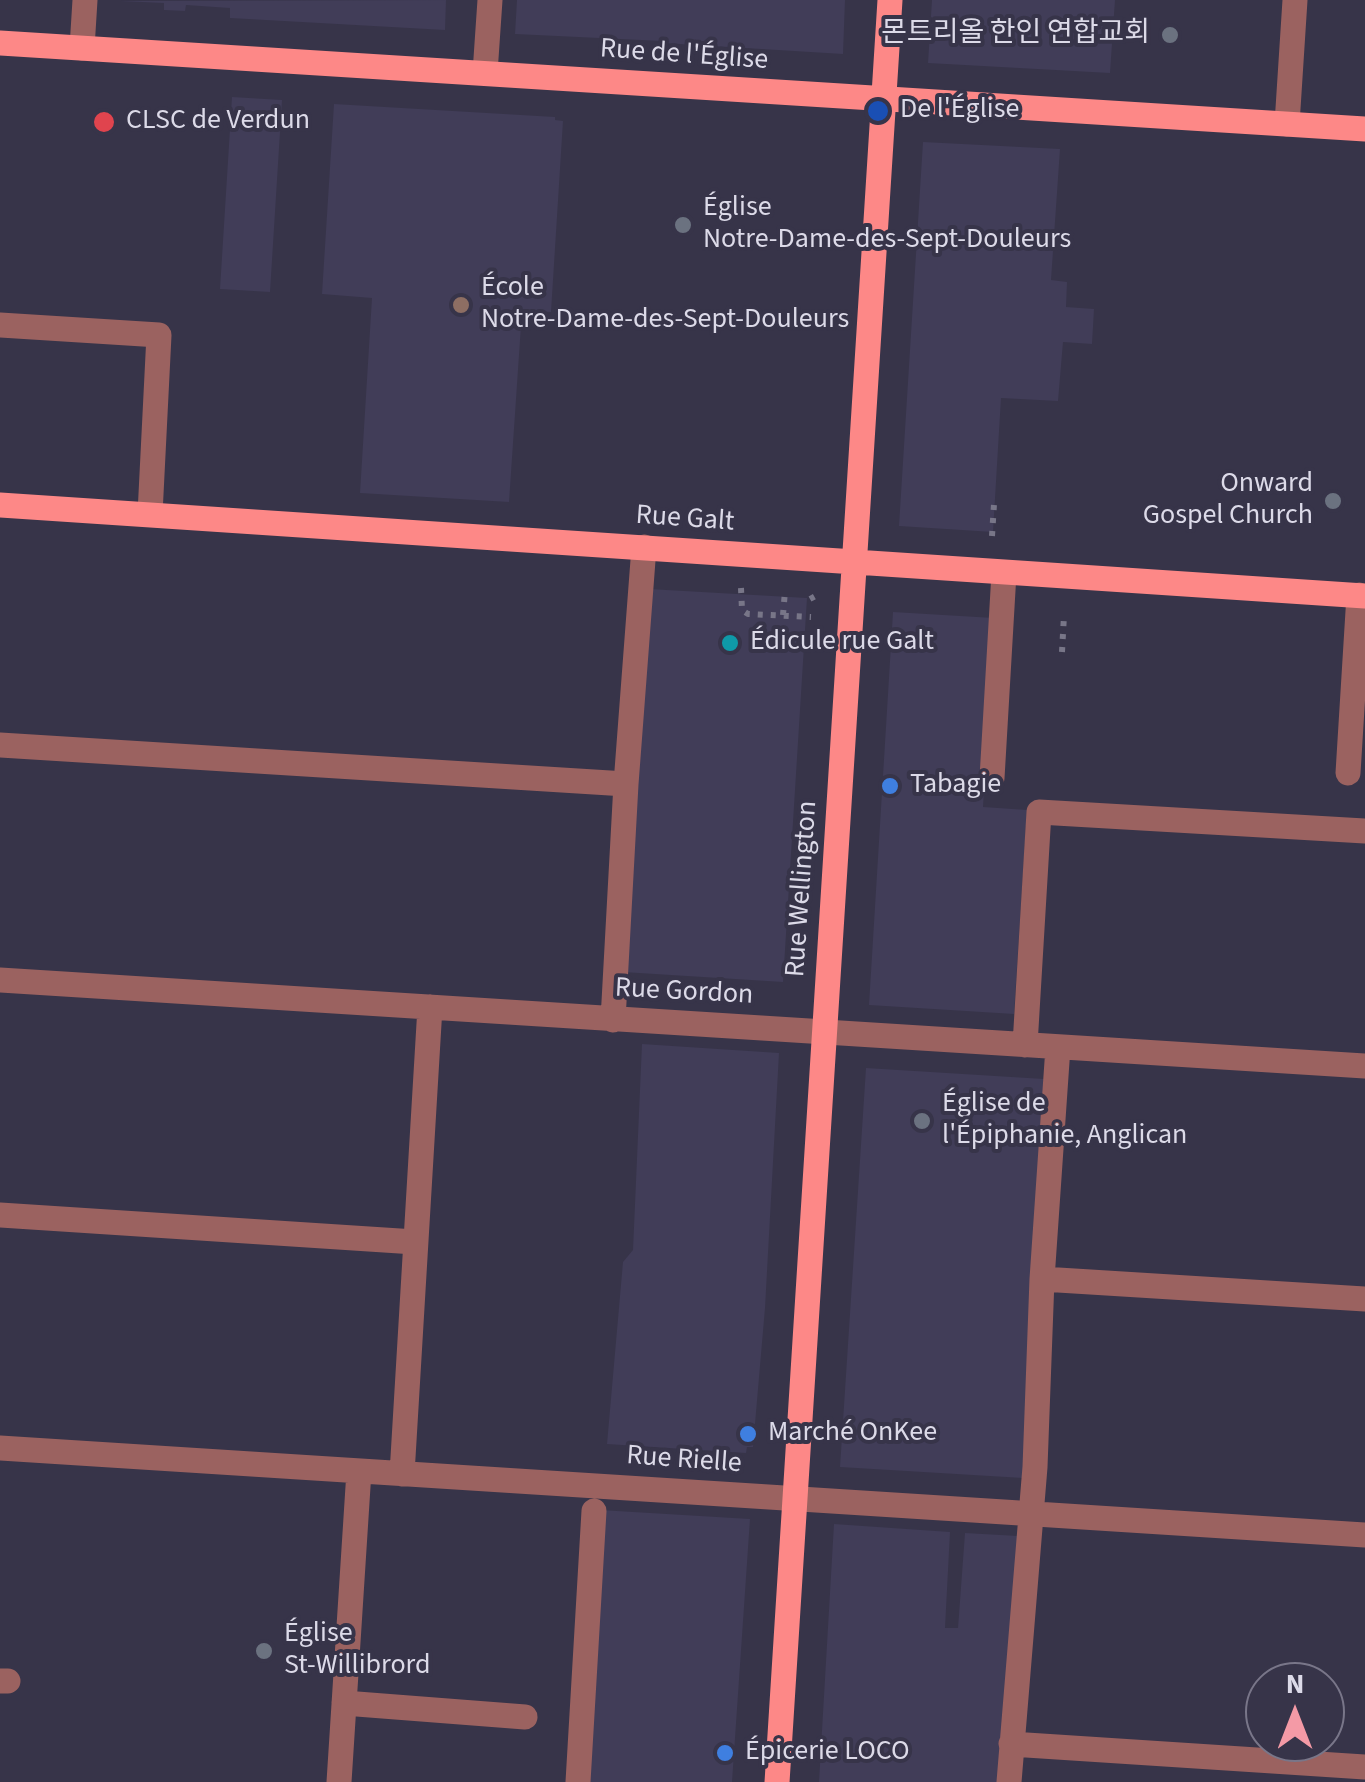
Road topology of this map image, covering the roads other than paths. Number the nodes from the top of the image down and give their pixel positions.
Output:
1 (86, 0) edge
2 (490, 0) edge
3 (890, 0) edge
4 (1295, 0) edge
5 (0, 43) edge
6 (82, 48) junction
7 (485, 73) junction
8 (884, 98) junction
9 (1287, 124) junction
10 (1365, 129) edge
11 (0, 324) edge
12 (0, 505) edge
13 (150, 514) junction
14 (644, 547) junction
15 (854, 560) junction
16 (1004, 573) junction
17 (1362, 596) edge
18 (0, 746) edge
19 (1348, 774) dead end
20 (992, 778) dead end
21 (626, 784) junction
22 (1365, 831) edge
23 (0, 980) edge
24 (430, 1008) junction
25 (613, 1020) junction
26 (824, 1032) junction
27 (1025, 1045) junction
28 (1058, 1047) junction
29 (1365, 1066) edge
30 (0, 1215) edge
31 (415, 1242) junction
32 (1042, 1279) junction
33 (1365, 1299) edge
34 (0, 1448) edge
35 (359, 1471) junction
36 (402, 1474) junction
37 (795, 1498) junction
38 (594, 1510) dead end
39 (1030, 1514) junction
40 (1365, 1535) edge
41 (344, 1703) junction
42 (524, 1716) dead end
43 (1011, 1744) junction
44 (1365, 1767) edge
45 (339, 1782) edge
46 (578, 1782) edge
47 (777, 1782) edge
48 (1010, 1782) edge

1 - 6 street
2 - 7 street
3 - 8 main road, Rue Wellington
4 - 9 street
5 - 6 main road, Rue de l'Église
6 - 7 main road, Rue de l'Église
7 - 8 main road, Rue de l'Église
8 - 9 main road, Rue de l'Église
8 - 15 main road, Rue Wellington
9 - 10 main road, Rue de l'Église
11 - 13 street
12 - 13 main road, Rue Galt
13 - 14 main road, Rue Galt
14 - 15 main road, Rue Galt
14 - 21 street
15 - 16 main road, Rue Galt
15 - 26 main road, Rue Wellington
16 - 17 main road, Rue Galt
16 - 20 street
17 - 19 street
18 - 21 street
21 - 25 street
22 - 27 street
23 - 24 street, Rue Gordon
24 - 25 street, Rue Gordon
24 - 31 street
25 - 26 street, Rue Gordon
26 - 27 street, Rue Gordon
26 - 37 main road, Rue Wellington
27 - 28 street, Rue Gordon
28 - 29 street, Rue Gordon
28 - 32 street
30 - 31 street
31 - 36 street
32 - 33 street
32 - 39 street
34 - 35 street, Rue Rielle
35 - 36 street, Rue Rielle
35 - 41 street
36 - 37 street, Rue Rielle
37 - 39 street, Rue Rielle
37 - 47 main road, Rue Wellington
38 - 46 street
39 - 40 street, Rue Rielle
39 - 43 street
41 - 42 street
41 - 45 street
43 - 44 street
43 - 48 street

